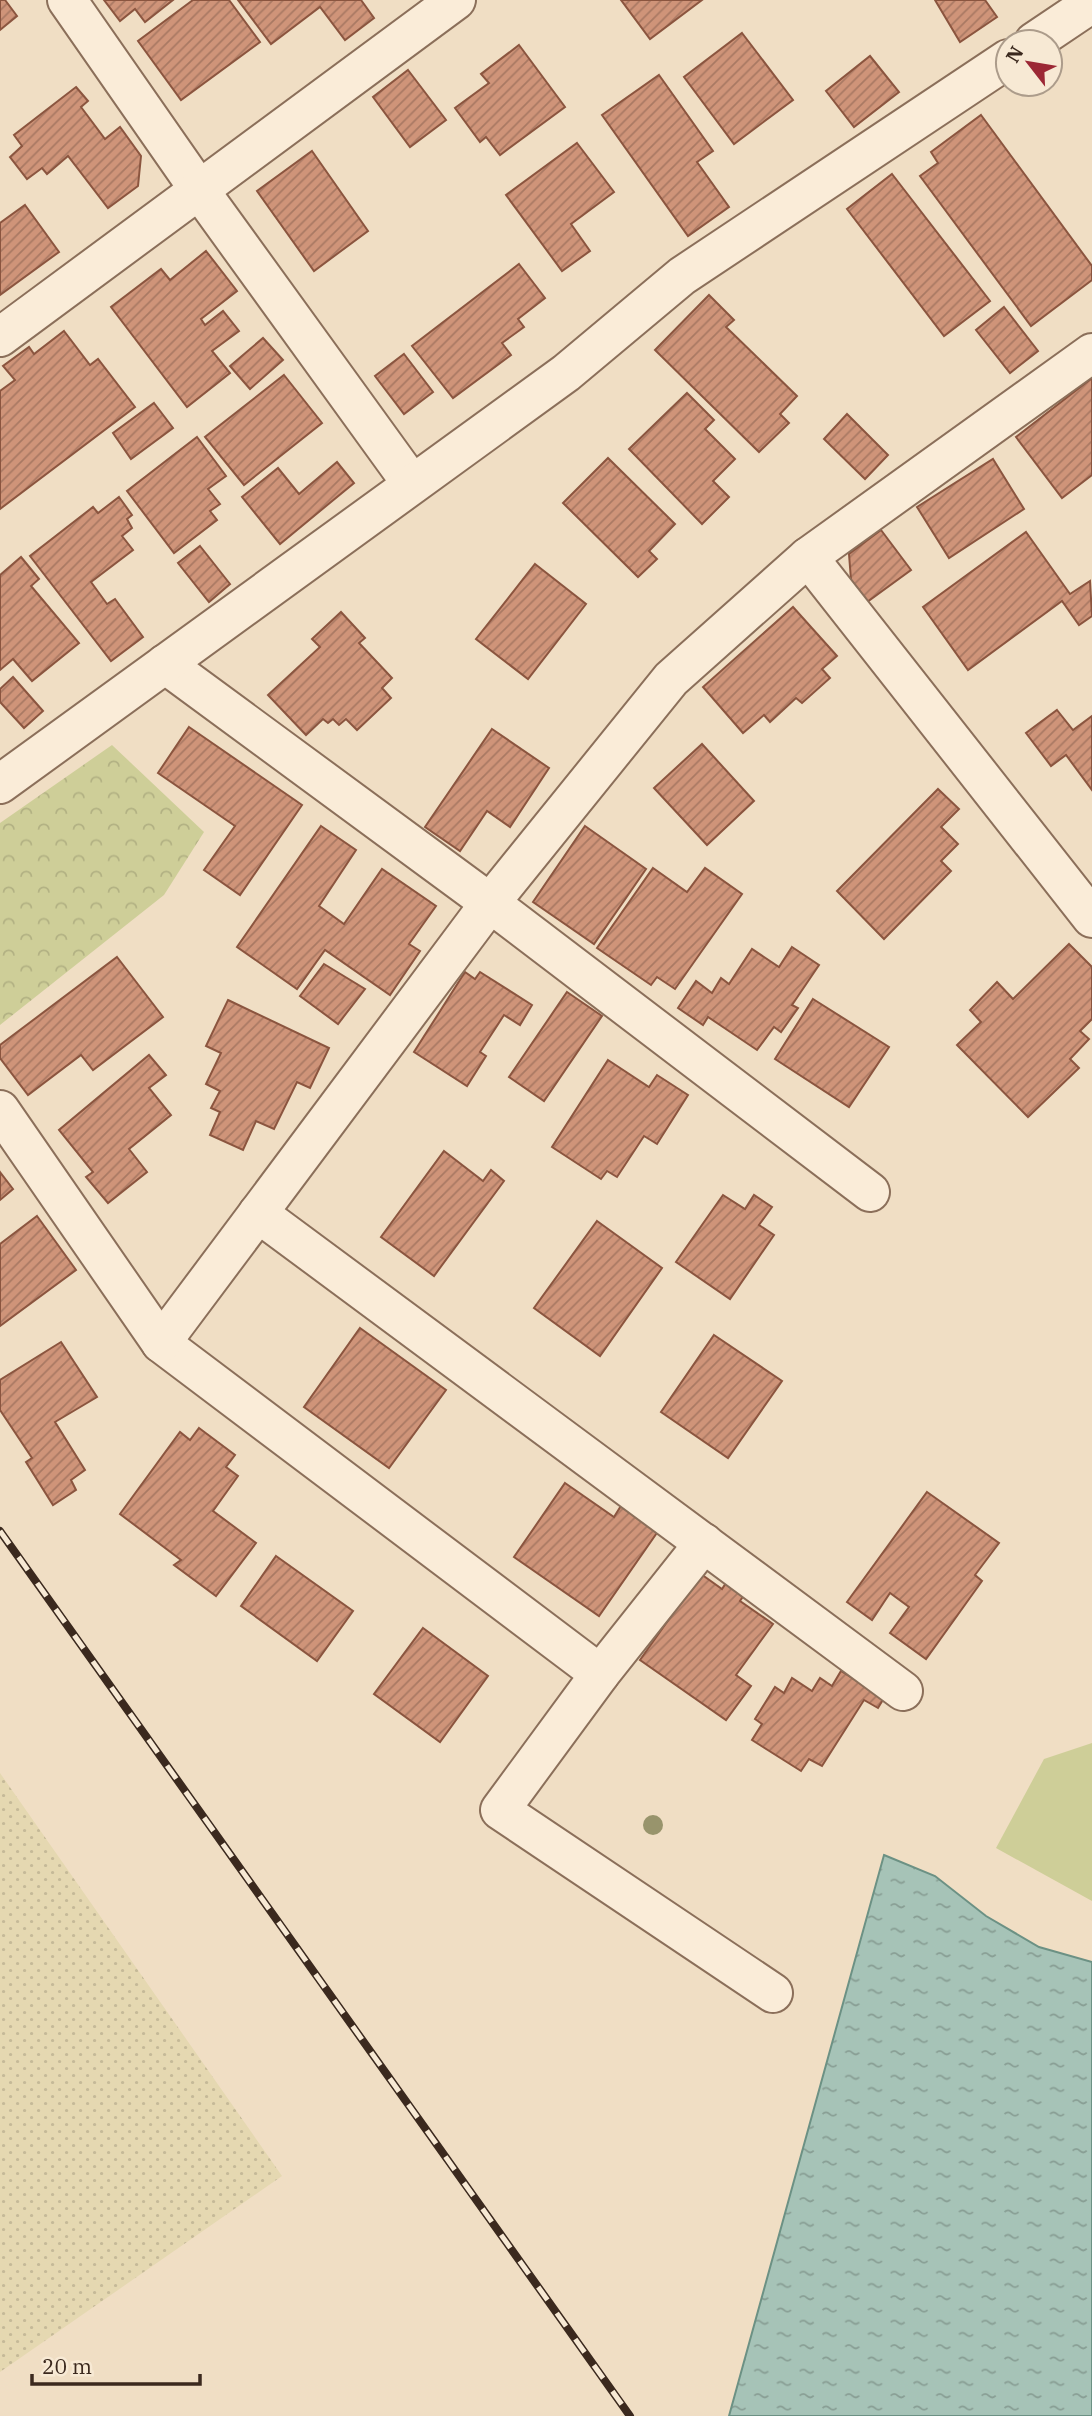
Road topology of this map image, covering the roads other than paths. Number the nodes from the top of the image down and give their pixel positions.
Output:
1 (67, 0) edge
2 (456, 0) edge
3 (1092, 4) edge
4 (1055, 28) edge
5 (994, 68) edge
6 (200, 191) junction
7 (0, 337) edge
8 (1092, 353) edge
9 (412, 484) junction
10 (808, 558) junction
11 (165, 664) junction
12 (0, 784) edge
13 (490, 903) junction
14 (1092, 918) edge
15 (0, 1110) edge
16 (870, 1192) dead end
17 (258, 1213) junction
18 (161, 1343) junction
19 (704, 1543) junction
20 (600, 1674) junction
21 (903, 1691) dead end
22 (773, 1993) dead end

1 - 6 street
2 - 6 street
3 - 4 street
5 - 9 street
6 - 7 street
6 - 9 street
8 - 10 street
9 - 11 street
10 - 13 street
10 - 14 street
11 - 12 street
11 - 13 street
13 - 16 street
13 - 17 street
15 - 18 street
17 - 18 street
17 - 19 street
18 - 20 street
19 - 20 street
19 - 21 street
20 - 22 street

